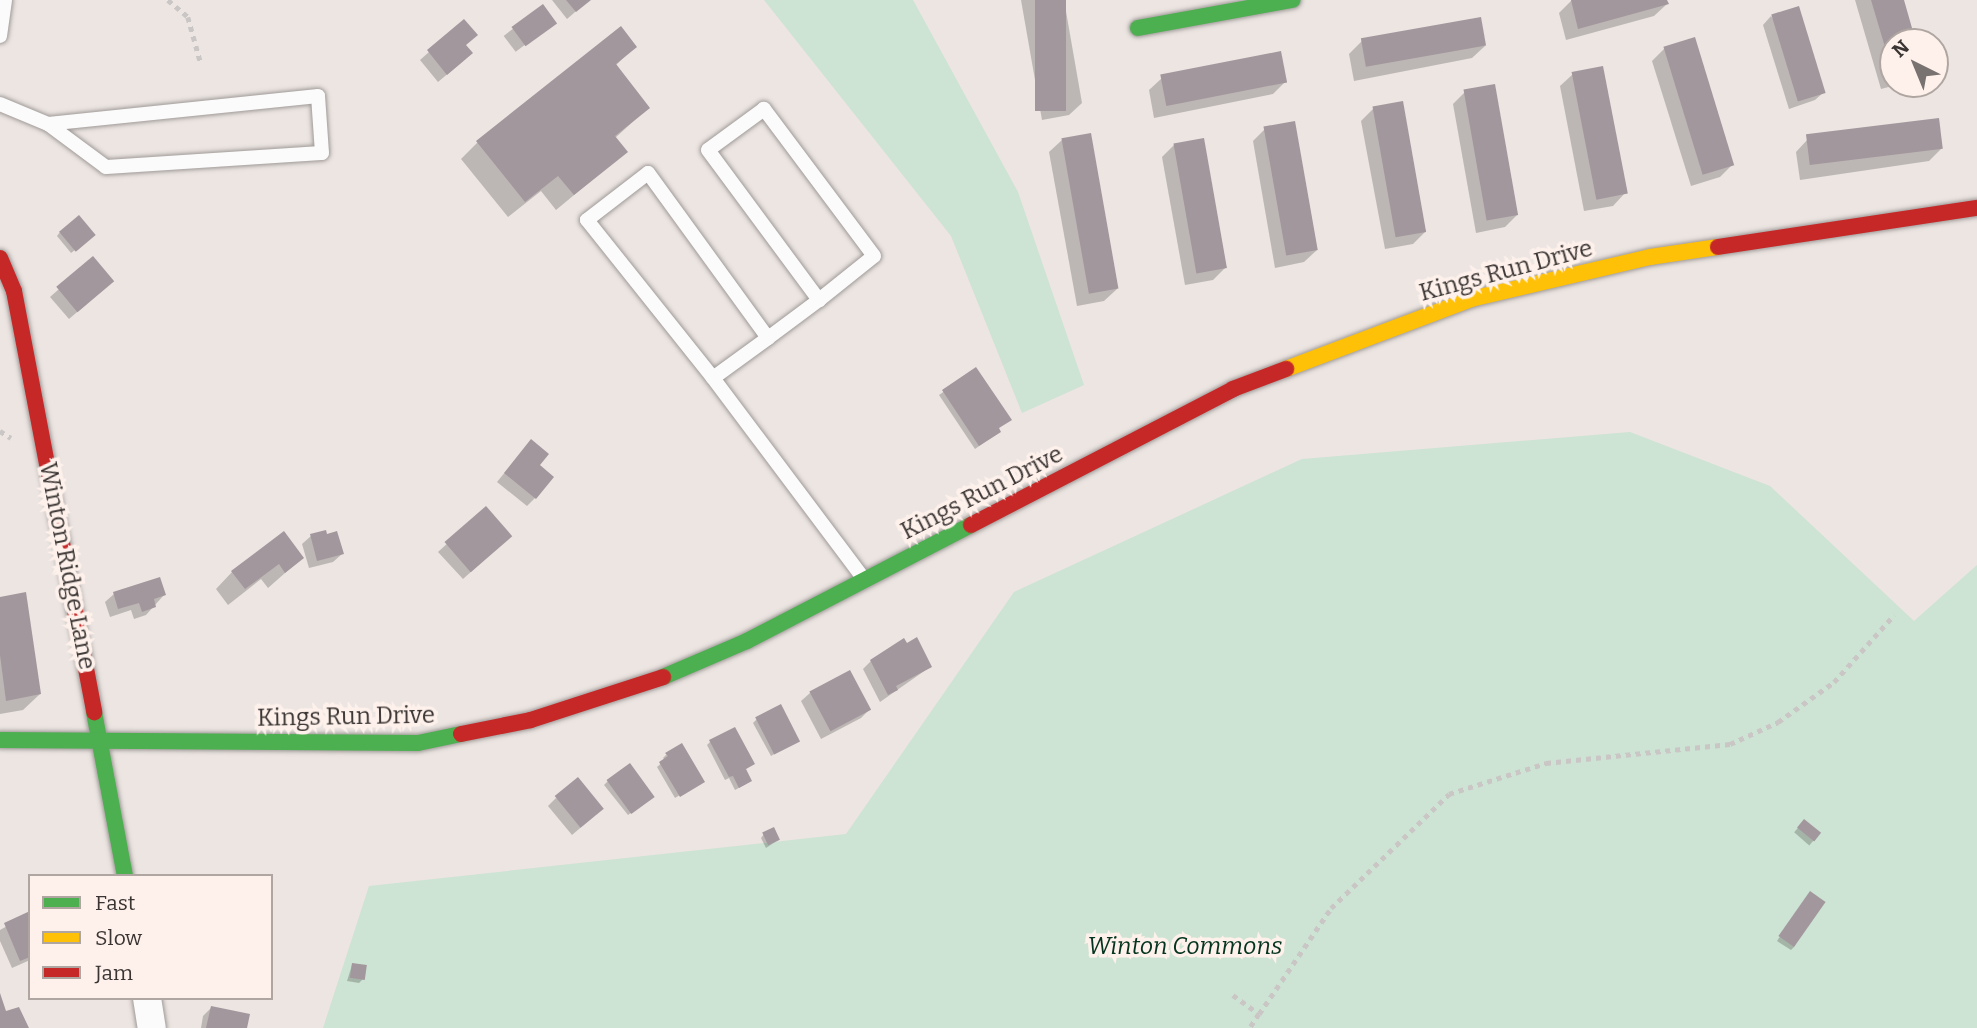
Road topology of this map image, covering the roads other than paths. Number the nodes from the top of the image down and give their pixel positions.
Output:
1 (5, 0) edge
2 (1293, 0) edge
3 (1138, 28) dead end
4 (0, 36) edge
5 (0, 104) edge
6 (48, 124) junction
7 (1977, 208) edge
8 (0, 258) edge
9 (819, 300) junction
10 (768, 338) junction
11 (713, 378) junction
12 (864, 579) junction
13 (0, 740) edge
14 (101, 741) junction
15 (125, 874) edge
16 (147, 1000) edge
17 (152, 1028) edge

1 - 4 lane
2 - 3 street
5 - 6 lane
6 - 6 lane
7 - 12 street, Kings Run Drive
8 - 14 street, Winton Ridge Lane
9 - 9 lane
9 - 10 lane
10 - 11 lane
10 - 11 lane
11 - 12 lane
12 - 14 street, Kings Run Drive
13 - 14 street, Kings Run Drive
14 - 15 street, Winton Ridge Lane
16 - 17 street

